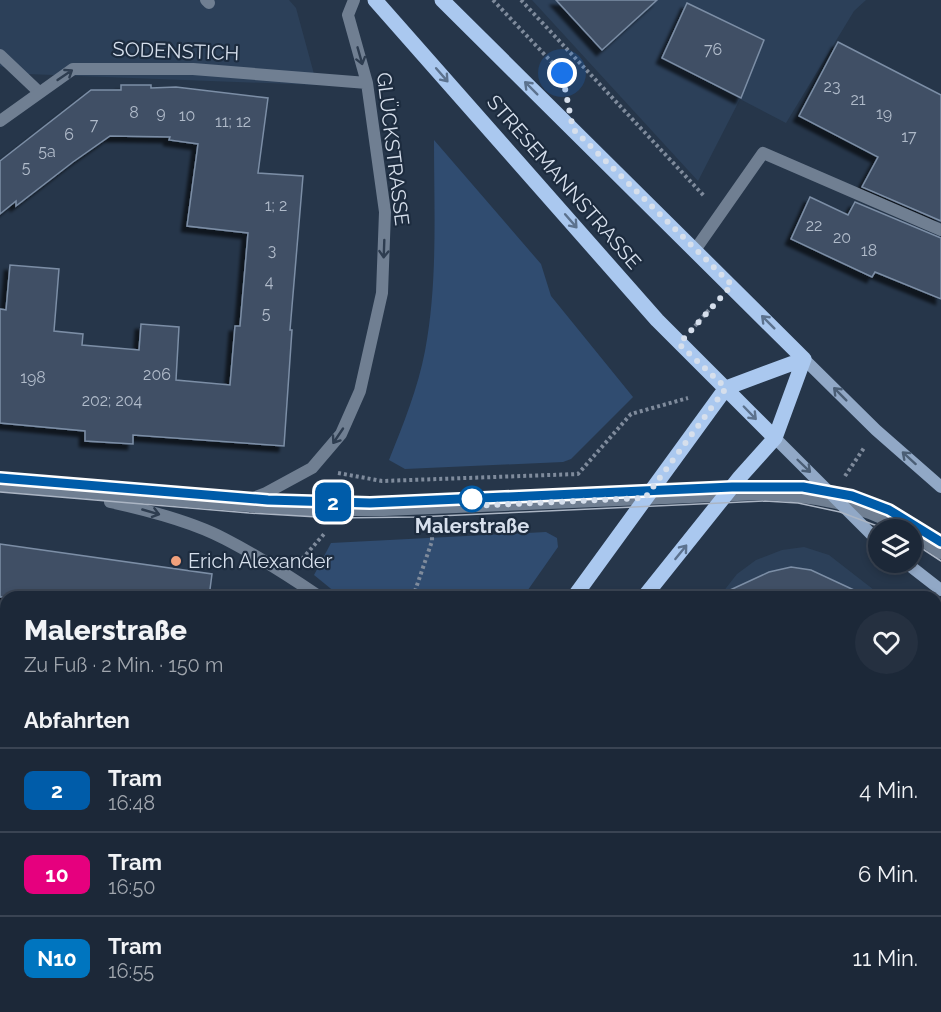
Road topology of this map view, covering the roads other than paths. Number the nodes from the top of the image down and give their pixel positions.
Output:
1 (354, 0) edge
2 (375, 0) edge
3 (442, 0) edge
4 (0, 55) edge
5 (367, 83) junction
6 (39, 92) junction
7 (0, 121) edge
8 (941, 230) edge
9 (695, 250) junction
10 (804, 359) junction
11 (726, 388) junction
12 (775, 438) junction
13 (0, 486) edge
14 (941, 487) edge
15 (74, 493) junction
16 (726, 495) junction
17 (645, 498) junction
18 (837, 498) junction
19 (236, 505) junction
20 (887, 519) edge
21 (868, 530) edge
22 (922, 540) edge
23 (941, 553) edge
24 (919, 573) edge
25 (941, 590) edge
26 (311, 591) edge
27 (578, 591) edge
28 (649, 591) edge

1 -> 5 street, GLÜCKSTRASSE
2 -> 11 main road, STRESEMANNSTRASSE
9 -> 3 main road, STRESEMANNSTRASSE
4 - 6 street
6 -> 5 street, SODENSTICH
5 -> 19 street, GLÜCKSTRASSE
6 - 7 street, SODENSTICH
8 - 9 street
10 -> 9 main road, STRESEMANNSTRASSE
10 - 11 main road
10 - 12 main road
14 -> 10 main road
11 -> 12 main road, STRESEMANNSTRASSE
11 - 17 main road
12 - 16 main road
12 -> 18 main road
13 - 15 street
15 - 19 street
15 -> 26 street
16 - 17 street
16 - 18 street
28 -> 16 main road
17 - 19 street
17 - 27 main road
18 - 20 street
18 - 21 main road
22 - 23 street
24 - 25 main road

